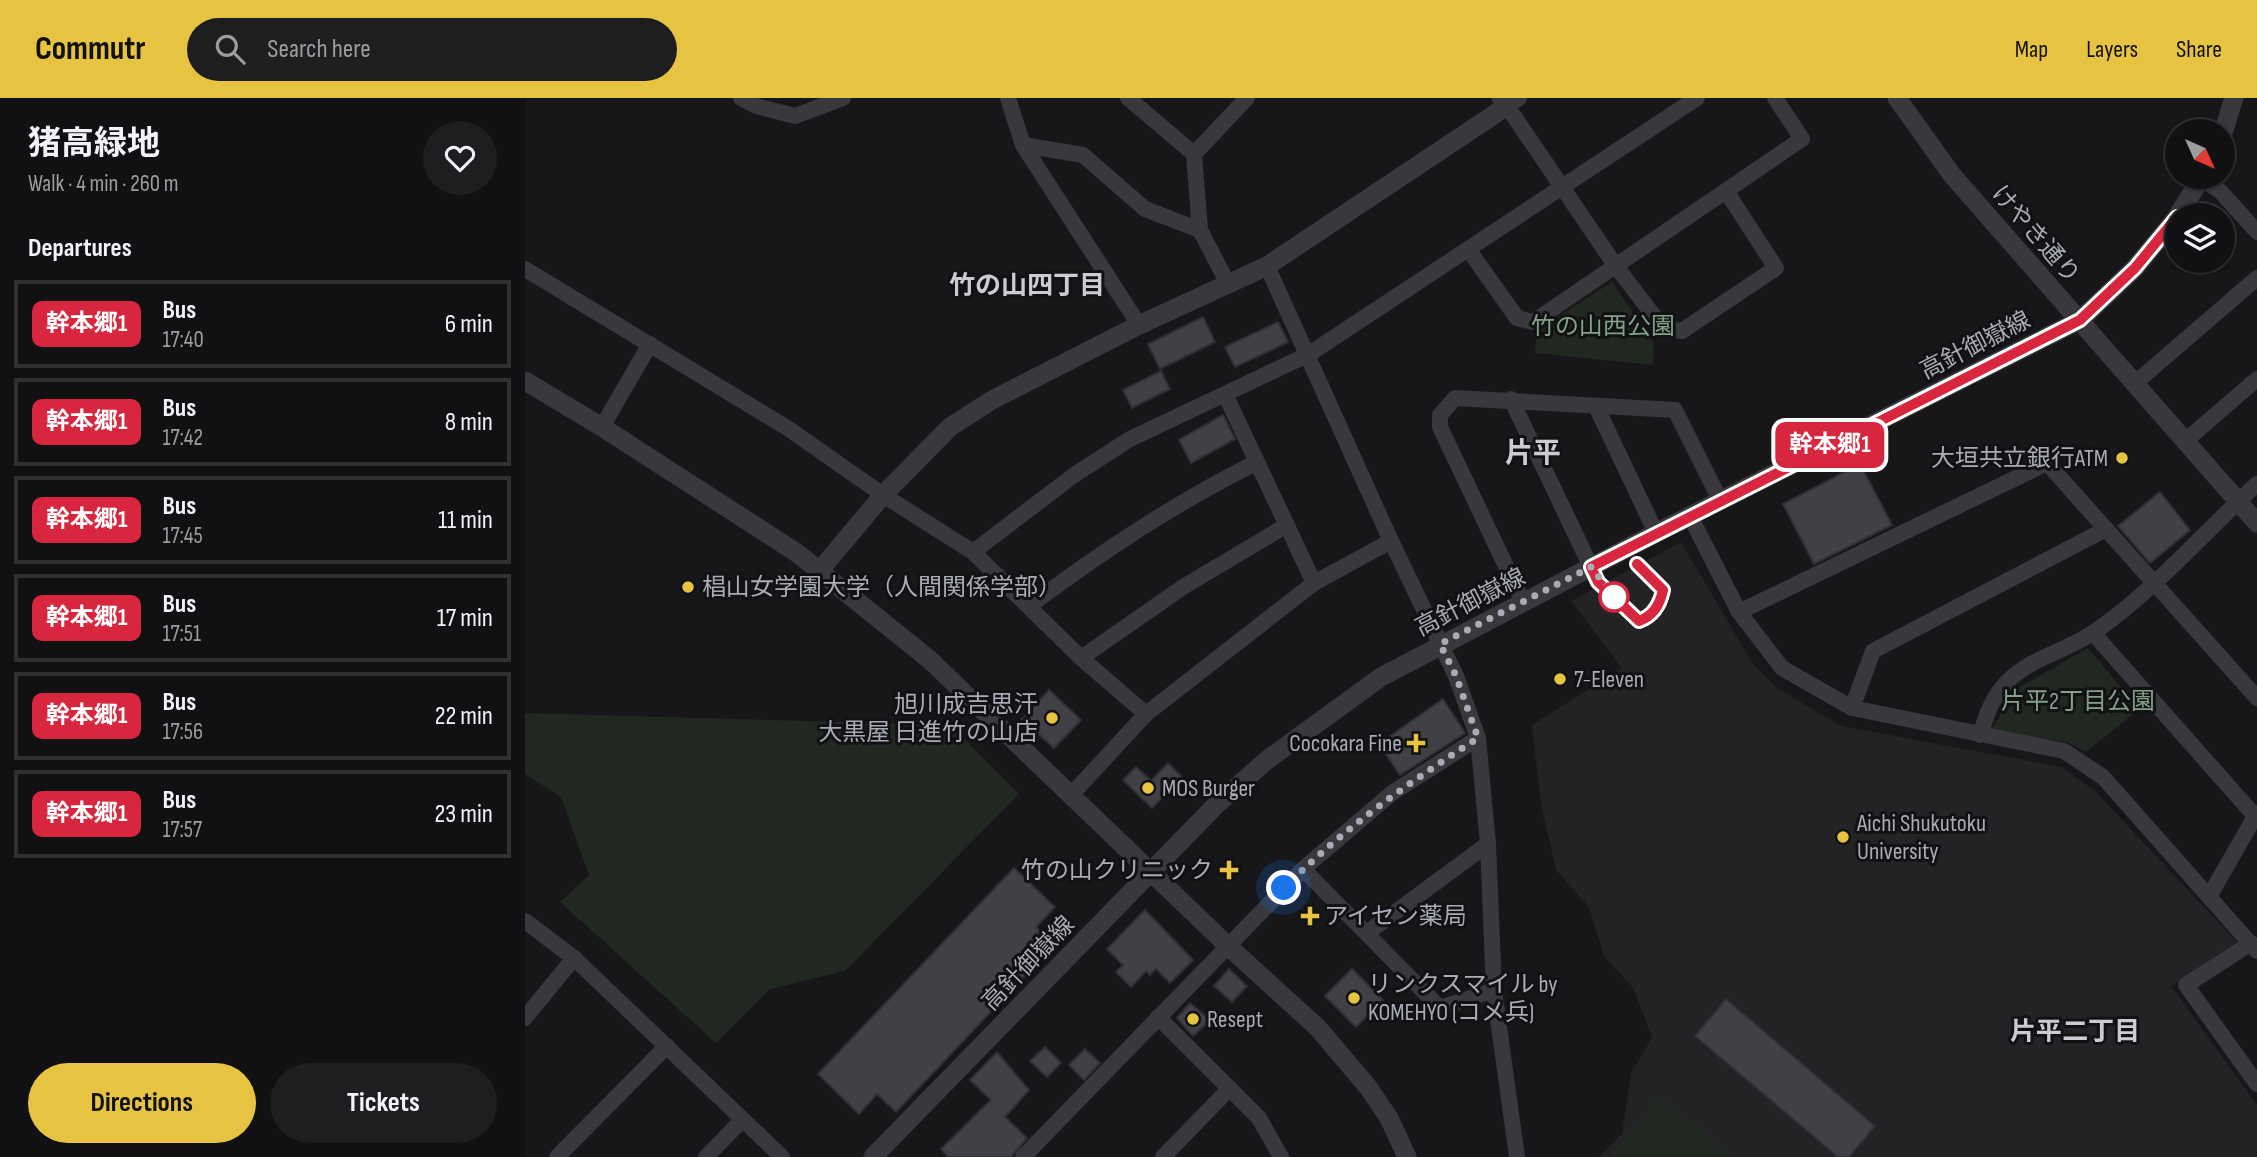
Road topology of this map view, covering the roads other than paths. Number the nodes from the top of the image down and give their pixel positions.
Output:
1 (741, 98) edge
2 (843, 98) edge
3 (1008, 98) edge
4 (1128, 98) edge
5 (1247, 98) edge
6 (1697, 98) edge
7 (1775, 98) edge
8 (1896, 98) edge
9 (2234, 98) edge
10 (1509, 101) edge
11 (2227, 119) edge
12 (1023, 145) junction
13 (1194, 154) junction
14 (1562, 187) junction
15 (2218, 189) edge
16 (1726, 191) junction
17 (1200, 230) junction
18 (2165, 232) edge
19 (2257, 232) edge
20 (1468, 249) junction
21 (1615, 265) junction
22 (1267, 266) junction
23 (525, 269) edge
24 (2257, 278) edge
25 (1227, 282) junction
26 (2080, 320) junction
27 (1139, 325) junction
28 (650, 344) junction
29 (1309, 354) junction
30 (2257, 379) edge
31 (525, 382) edge
32 (2134, 384) junction
33 (1225, 394) junction
34 (1511, 399) junction
35 (1596, 406) junction
36 (602, 427) junction
37 (2184, 442) junction
38 (1257, 461) junction
39 (2257, 484) edge
40 (883, 495) junction
41 (1720, 500) junction
42 (2239, 503) junction
43 (1690, 516) junction
44 (2257, 523) edge
45 (1287, 525) junction
46 (2106, 530) junction
47 (1656, 533) junction
48 (1391, 541) junction
49 (973, 552) junction
50 (1591, 567) junction
51 (821, 569) junction
52 (1314, 583) junction
53 (2153, 583) junction
54 (1523, 602) junction
55 (1029, 606) junction
56 (1739, 612) junction
57 (2093, 633) junction
58 (1440, 644) junction
59 (1081, 658) junction
60 (2257, 698) edge
61 (1852, 708) junction
62 (1146, 714) junction
63 (1980, 735) junction
64 (1478, 738) junction
65 (1072, 794) junction
66 (2256, 814) edge
67 (1489, 844) junction
68 (1303, 869) junction
69 (1153, 872) junction
70 (2210, 895) junction
71 (525, 921) edge
72 (1367, 933) junction
73 (1228, 946) junction
74 (2254, 947) edge
75 (574, 958) junction
76 (1494, 990) junction
77 (1158, 1017) junction
78 (525, 1018) edge
79 (667, 1046) junction
80 (2257, 1084) edge
81 (1230, 1088) junction
82 (742, 1120) junction
83 (557, 1157) edge
84 (706, 1157) edge
85 (782, 1157) edge
86 (873, 1157) edge
87 (1023, 1157) edge
88 (1163, 1157) edge
89 (1281, 1157) edge
90 (1407, 1157) edge
91 (1517, 1157) edge

1 - 2 street
3 - 12 street
4 - 13 street
5 - 13 street
6 - 14 street
7 - 16 street
8 - 26 street, けやき通り
9 - 11 street
10 - 14 street
10 - 22 street
12 - 17 street
12 - 27 street
13 - 17 street
14 - 20 street
14 - 21 street
15 - 19 street
16 - 21 street
16 - 21 street
17 - 25 street
18 - 26 street, 高針御嶽線
20 - 21 street
20 - 29 street
22 - 25 street
22 - 29 street
23 - 28 street
24 - 32 street
25 - 27 street
26 - 32 street, けやき通り
26 - 41 street, 高針御嶽線
27 - 40 street
28 - 36 street
28 - 40 street
29 - 33 street
29 - 48 street
30 - 37 street
31 - 36 street
32 - 37 street, けやき通り
33 - 38 street
33 - 49 street
34 - 35 street
34 - 50 street
34 - 54 street
35 - 41 street
35 - 47 street
36 - 51 street
37 - 42 street, けやき通り
38 - 45 street
38 - 55 street
39 - 42 street
40 - 49 street
40 - 51 street
41 - 43 street, 高針御嶽線
42 - 44 street, けやき通り
42 - 53 street
43 - 47 street, 高針御嶽線
43 - 56 street
45 - 52 street
45 - 59 street
46 - 53 street
46 - 56 street
46 - 61 street
47 - 50 street, 高針御嶽線
48 - 52 street
48 - 58 street
49 - 55 street
50 - 54 street, 高針御嶽線
51 - 65 street
52 - 62 street
53 - 57 street
53 - 60 street
54 - 58 street, 高針御嶽線
55 - 59 street
56 - 61 street
57 - 63 street
57 - 66 street
58 - 64 street
58 - 69 street, 高針御嶽線
59 - 62 street
61 - 63 street
62 - 65 street
63 - 70 street
64 - 67 street
64 - 68 street
65 - 69 street
66 - 70 street
67 - 72 street
67 - 76 street
68 - 72 street
68 - 73 street
69 - 73 street
69 - 86 street, 高針御嶽線
70 - 74 street
71 - 75 street
72 - 76 street
73 - 77 street
73 - 90 street
74 - 80 street
75 - 78 street
75 - 79 street
76 - 91 street
77 - 81 street
77 - 87 street
79 - 82 street
79 - 83 street
81 - 88 street
81 - 89 street
82 - 84 street
82 - 85 street

